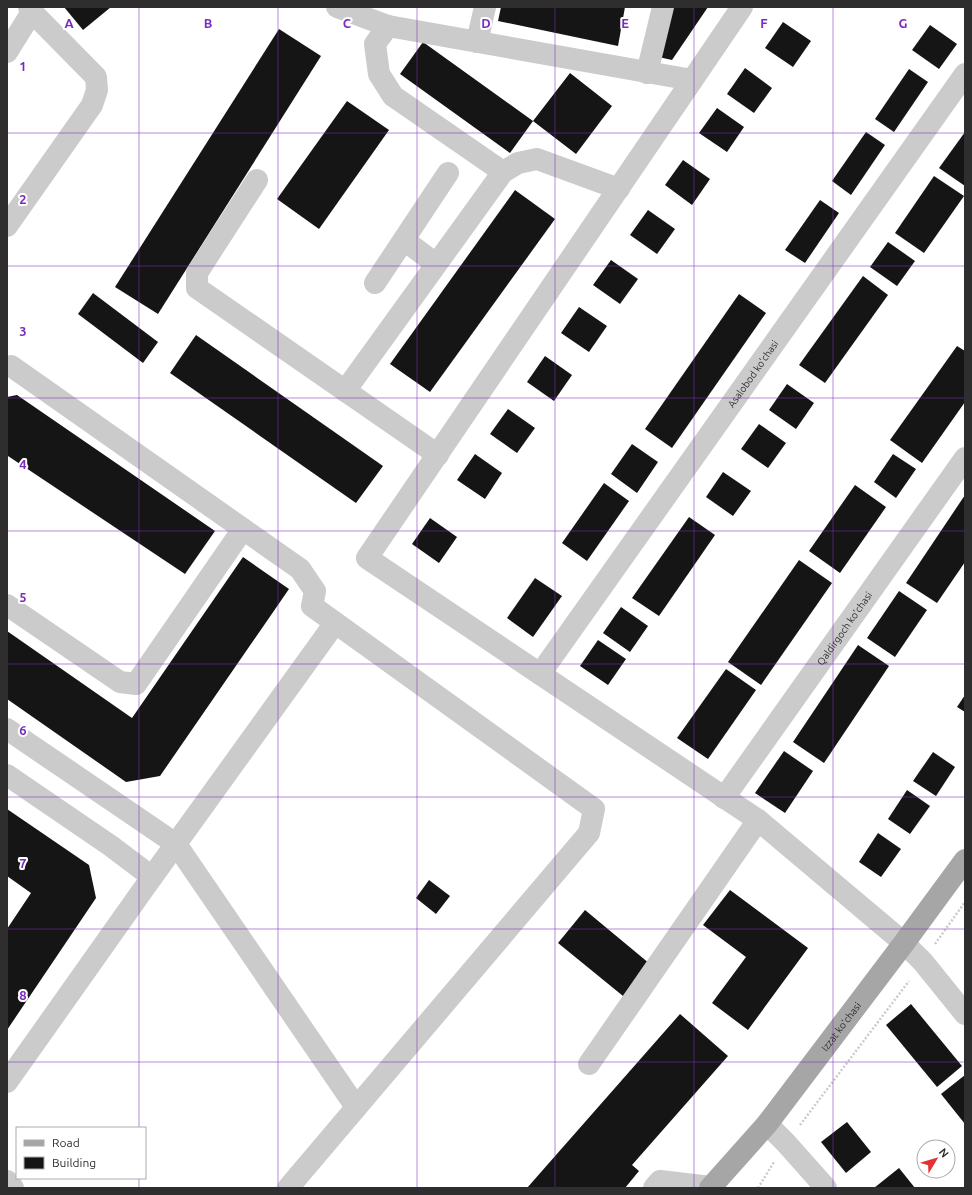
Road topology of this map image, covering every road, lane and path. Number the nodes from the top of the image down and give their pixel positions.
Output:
1 (337, 7) edge
2 (485, 7) edge
3 (664, 7) edge
4 (742, 7) edge
5 (30, 10) edge
6 (388, 26) junction
7 (477, 42) junction
8 (7, 52) edge
9 (647, 73) junction
10 (965, 74) edge
11 (692, 80) junction
12 (503, 172) junction
13 (448, 173) dead end
14 (257, 180) dead end
15 (619, 188) junction
16 (7, 226) edge
17 (404, 240) junction
18 (436, 264) junction
19 (375, 283) dead end
20 (11, 366) dead end
21 (345, 391) junction
22 (438, 455) junction
23 (965, 458) edge
24 (243, 529) junction
25 (7, 605) edge
26 (335, 623) junction
27 (540, 674) junction
28 (7, 729) edge
29 (7, 775) edge
30 (724, 798) junction
31 (758, 820) junction
32 (176, 844) junction
33 (965, 860) edge
34 (152, 877) junction
35 (965, 902) edge
36 (904, 943) junction
37 (923, 962) junction
38 (965, 1014) edge
39 (589, 1064) dead end
40 (7, 1082) edge
41 (356, 1107) junction
42 (767, 1124) junction
43 (786, 1143) junction
44 (7, 1180) edge
45 (710, 1187) edge
46 (14, 1188) edge
47 (288, 1188) edge
48 (654, 1188) edge
49 (758, 1188) edge
50 (826, 1188) edge

1 - 6 street
2 - 7 street
3 - 9 street
4 - 11 street
5 - 8 street
5 - 16 street
6 - 7 street
6 - 12 street
7 - 9 street
9 - 11 street
10 - 27 street, Asalobod ko'chasi
11 - 15 street
12 - 15 street
12 - 18 street
13 - 17 street
14 - 21 street
15 - 22 street
17 - 18 street
17 - 19 street
18 - 21 street
20 - 24 street
21 - 22 street
22 - 27 street
23 - 30 street, Qaldirgoch ko'chasi
24 - 25 street
24 - 26 street
26 - 32 street
26 - 41 street
27 - 30 street
28 - 32 street
29 - 34 street
30 - 31 street
31 - 36 street
31 - 39 street
32 - 34 street
32 - 41 street
33 - 36 main road, Izzat ko'chasi
34 - 40 street
35 - 37 path
36 - 37 street
36 - 42 main road, Izzat ko'chasi
37 - 38 street
37 - 43 path
41 - 47 street
42 - 43 street
42 - 45 main road, Izzat ko'chasi
43 - 49 path
43 - 50 street
44 - 46 street
45 - 48 street

